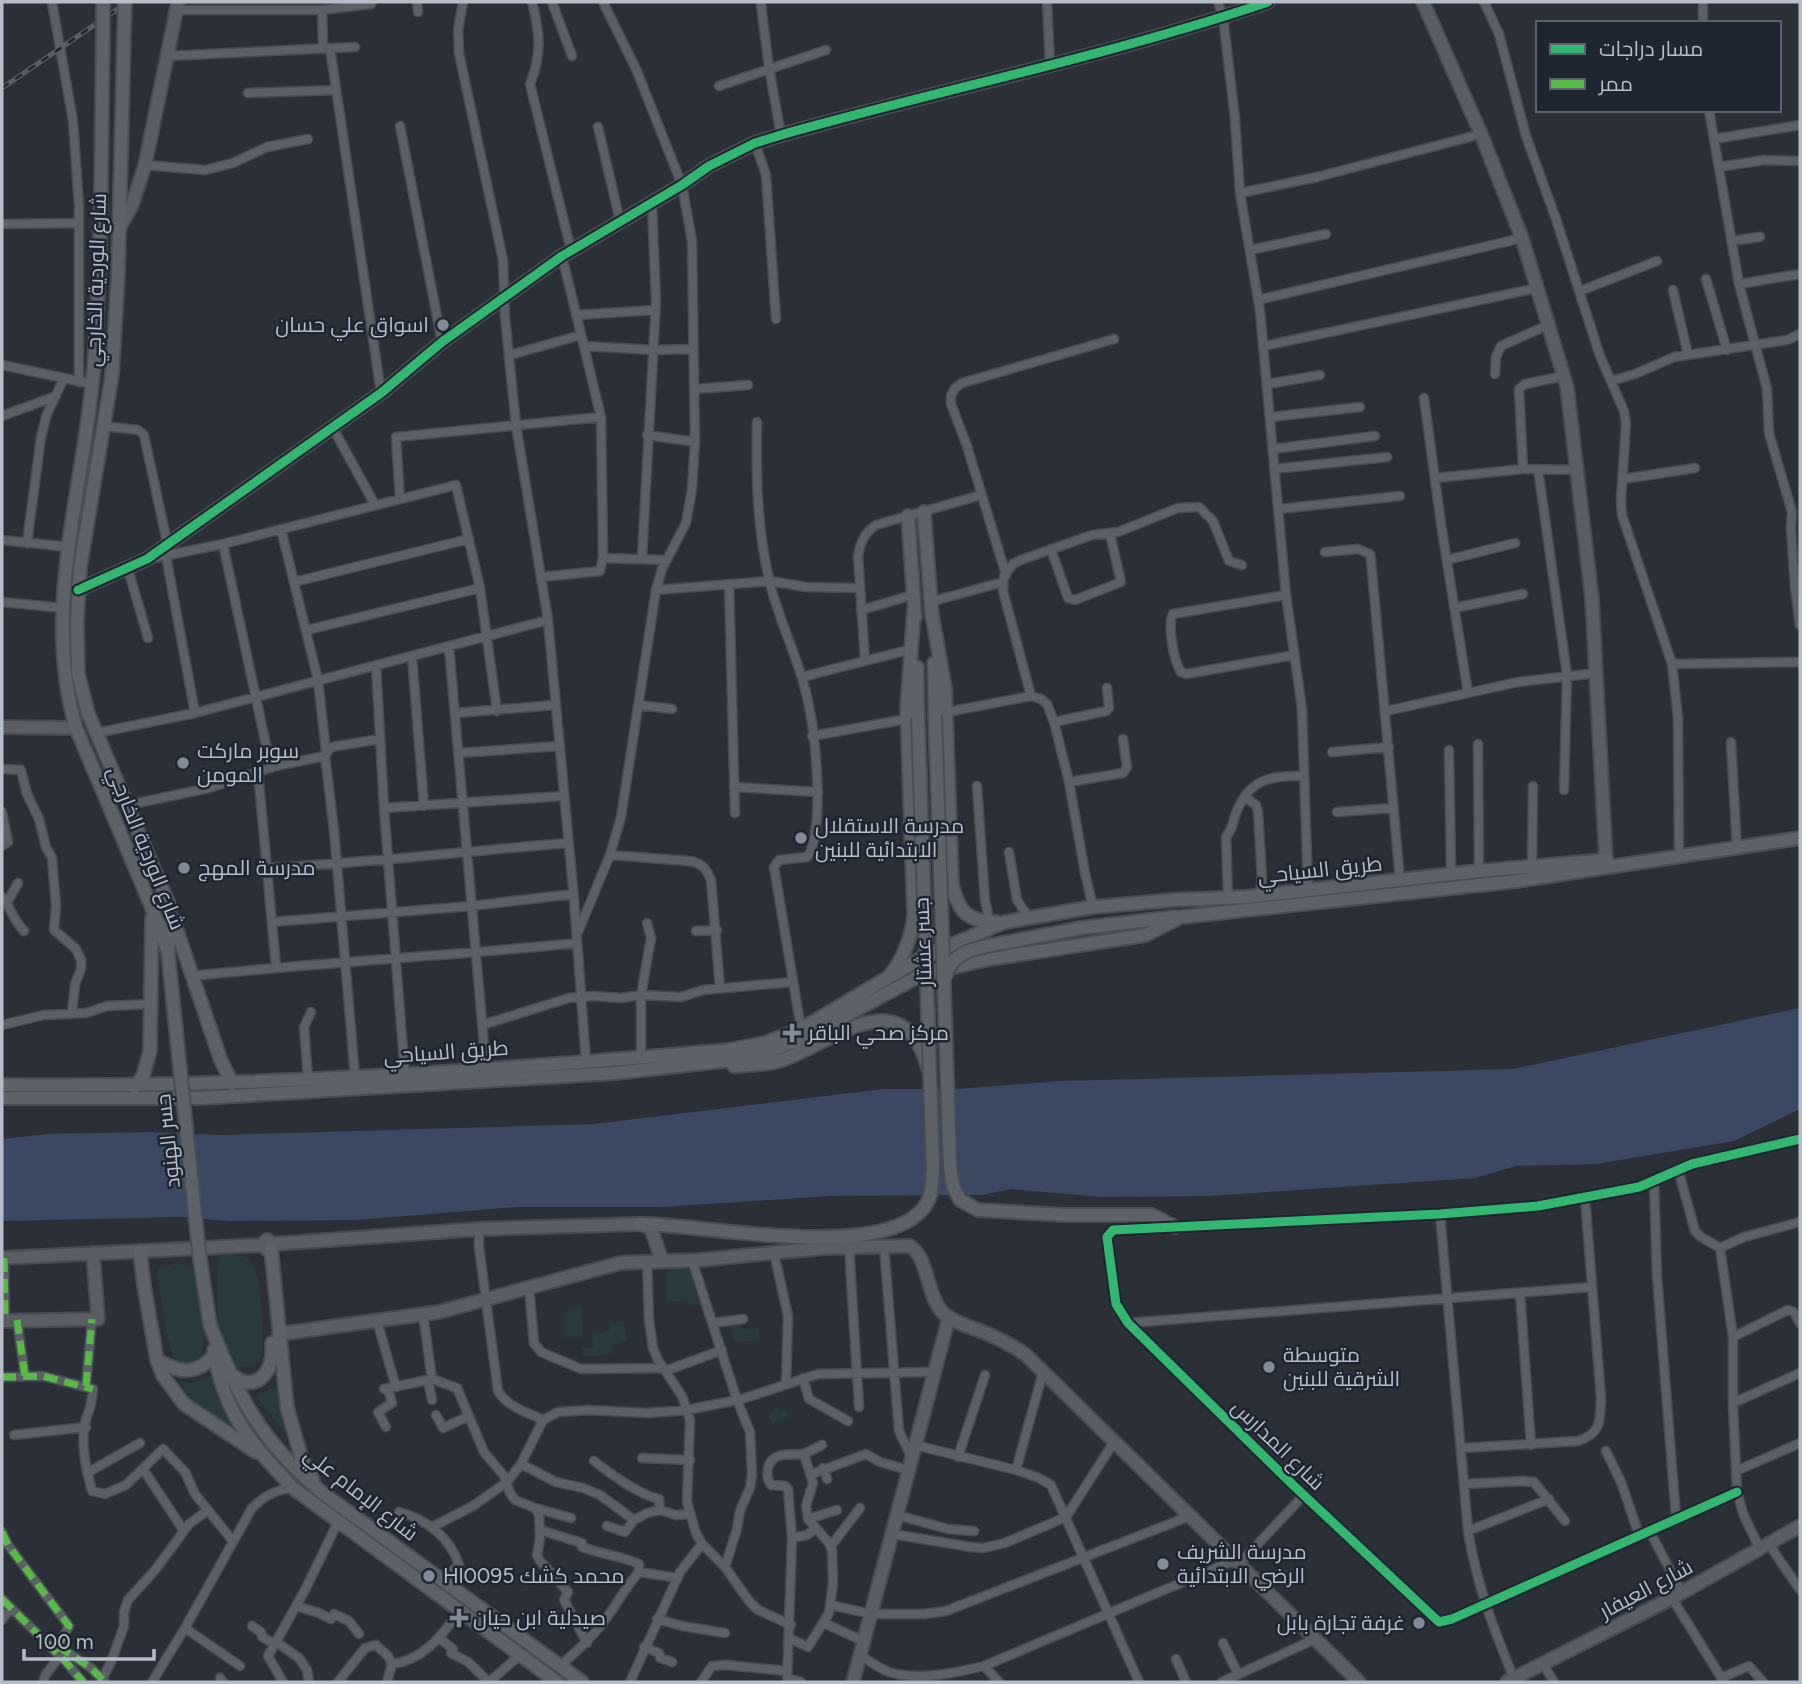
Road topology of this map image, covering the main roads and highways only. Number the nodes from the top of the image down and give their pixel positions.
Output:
1 (103, 2) edge
2 (125, 2) edge
3 (94, 368) junction
4 (112, 375) junction
5 (88, 410) junction
6 (104, 423) junction
7 (924, 512) road end
8 (908, 516) road end
9 (914, 609) junction
10 (941, 714) junction
11 (913, 719) junction
12 (1800, 831) edge
13 (1800, 838) edge
14 (1741, 848) junction
15 (1655, 861) junction
16 (147, 895) junction
17 (165, 896) junction
18 (152, 908) junction
19 (1189, 915) junction
20 (990, 924) junction
21 (168, 953) junction
22 (877, 986) junction
23 (944, 998) junction
24 (586, 1068) junction
25 (615, 1073) junction
26 (232, 1084) junction
27 (135, 1087) junction
28 (931, 1088) junction
29 (4, 1092) edge
30 (27, 1092) junction
31 (640, 1224) road end
32 (1175, 1227) road end
33 (144, 1251) road end
34 (210, 1325) junction
35 (215, 1354) junction
36 (157, 1360) junction
37 (228, 1371) junction
38 (265, 1458) junction
39 (324, 1493) junction
40 (317, 1507) junction
41 (557, 1682) edge
42 (582, 1682) edge

1 - 3 main road, شارع الوردية الخارجي, bridge
2 - 4 main road, شارع الوردية الخارجي, bridge
3 - 4 main road
3 - 5 main road, شارع الوردية الخارجي
4 - 6 main road, شارع الوردية الخارجي
5 - 6 main road
5 - 16 main road, شارع الوردية الخارجي
6 - 17 main road, شارع الوردية الخارجي
7 - 10 main road
8 - 9 main road
9 - 11 main road
9 - 11 main road
10 - 20 main road
10 - 23 main road, جسر عشتار, bridge
11 - 22 main road
11 - 28 main road, جسر عشتار, bridge
12 - 14 main road, طريق السياحي
13 - 14 main road, طريق السياحي
14 - 15 main road, طريق السياحي
15 - 19 main road, طريق السياحي
15 - 20 main road, طريق السياحي
16 - 17 main road
16 - 18 main road, شارع الوردية الخارجي
17 - 18 main road
17 - 21 main road, شارع الوردية الخارجي
17 - 26 main road
18 - 21 main road, شارع الوردية الخارجي
18 - 27 main road
19 - 23 main road, bridge
19 - 25 main road, طريق السياحي
20 - 22 main road, طريق السياحي
21 - 34 main road, جسر الهنود, bridge
22 - 24 main road, طريق السياحي
23 - 32 main road, جسر عشتار, bridge
24 - 25 main road, طريق السياحي
24 - 26 main road, طريق السياحي
24 - 30 main road, طريق السياحي
25 - 28 main road, bridge
26 - 27 main road, طريق السياحي
27 - 30 main road, طريق السياحي
28 - 31 main road, جسر عشتار, bridge
29 - 30 main road, طريق السياحي
33 - 36 main road
34 - 35 main road, شارع الإمام علي
34 - 37 main road, شارع الإمام علي
35 - 36 main road
35 - 38 main road, شارع الإمام علي
36 - 38 main road
37 - 39 main road, شارع الإمام علي
37 - 39 main road
38 - 40 main road, شارع الإمام علي
39 - 40 main road
39 - 42 main road, شارع الإمام علي
40 - 41 main road, شارع الإمام علي

